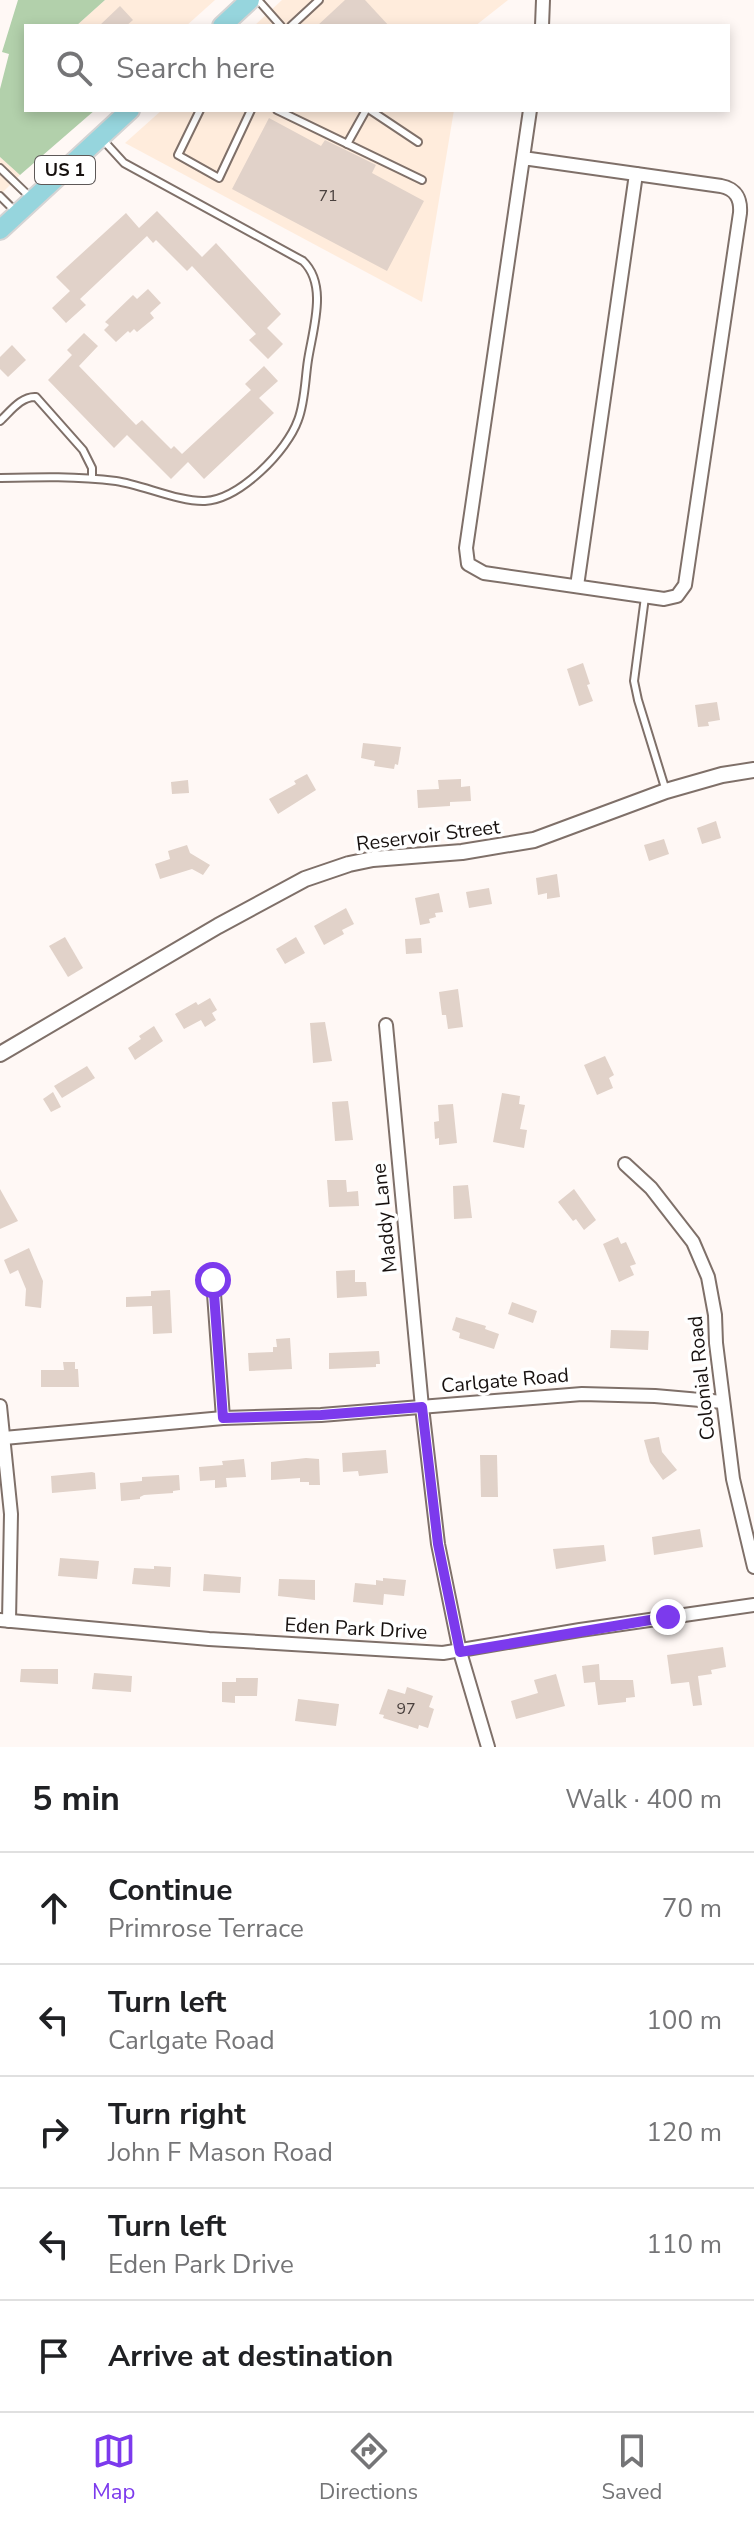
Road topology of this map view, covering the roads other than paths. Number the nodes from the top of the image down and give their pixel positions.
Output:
1 (250, 0) edge
2 (258, 0) edge
3 (319, 0) edge
4 (543, 0) edge
5 (224, 24) edge
6 (279, 24) edge
7 (293, 24) edge
8 (542, 24) edge
9 (126, 112) edge
10 (199, 112) edge
11 (250, 112) edge
12 (281, 112) edge
13 (367, 112) edge
14 (371, 112) edge
15 (530, 112) edge
16 (100, 138) junction
17 (418, 142) dead end
18 (347, 144) junction
19 (523, 158) junction
20 (0, 168) edge
21 (636, 174) junction
22 (422, 180) dead end
23 (0, 196) edge
24 (32, 200) junction
25 (18, 213) junction
26 (0, 230) edge
27 (0, 421) edge
28 (0, 478) edge
29 (92, 478) junction
30 (577, 586) junction
31 (645, 597) junction
32 (754, 770) edge
33 (666, 791) junction
34 (386, 1025) dead end
35 (0, 1054) edge
36 (625, 1164) dead end
37 (213, 1280) dead end
38 (723, 1402) junction
39 (0, 1406) edge
40 (422, 1407) junction
41 (223, 1418) junction
42 (4, 1438) junction
43 (754, 1567) edge
44 (754, 1605) edge
45 (5, 1620) edge
46 (460, 1652) junction
47 (488, 1747) edge

1 - 5 main road
2 - 6 lane
3 - 7 lane
4 - 8 street
9 - 16 main road, US 1
10 - 11 lane
12 - 18 lane
13 - 18 lane
14 - 17 lane
15 - 19 street
16 - 24 main road, US 1
16 - 29 lane
18 - 22 lane
19 - 21 street
19 - 30 street
20 - 24 lane
21 - 30 street
21 - 31 street
23 - 25 lane
24 - 25 main road, US 1
25 - 26 main road, US 1
27 - 29 lane
28 - 29 lane
30 - 31 street
31 - 33 lane
32 - 33 street, Reservoir Street
33 - 35 street, Reservoir Street
34 - 40 street, Maddy Lane
36 - 38 street, Colonial Road
37 - 41 street
38 - 40 street, Carlgate Road
38 - 43 street, Colonial Road
39 - 42 street
40 - 41 street, Carlgate Road
40 - 46 street, Maddy Lane
41 - 42 street, Carlgate Road
42 - 45 street
44 - 46 street, Eden Park Drive
45 - 46 street, Eden Park Drive
46 - 47 street, Maddy Lane

